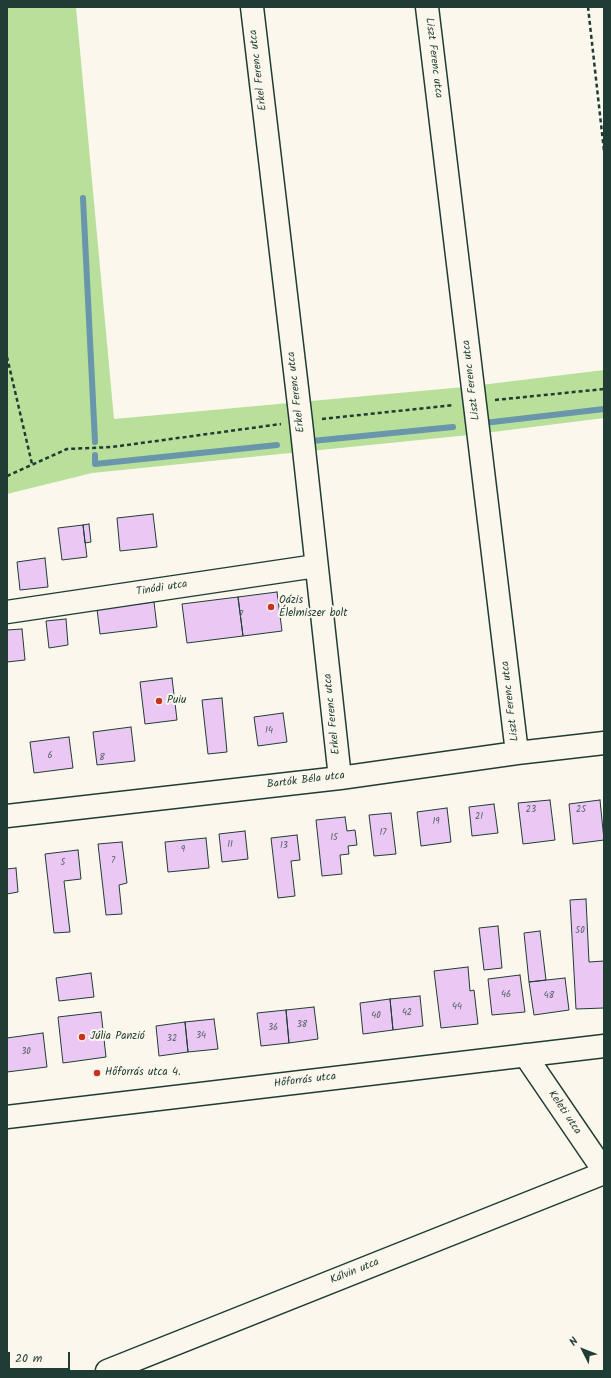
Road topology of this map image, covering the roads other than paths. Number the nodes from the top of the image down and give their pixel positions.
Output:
1 (252, 7) edge
2 (427, 7) edge
3 (316, 566) junction
4 (7, 612) edge
5 (604, 743) edge
6 (517, 753) junction
7 (340, 778) junction
8 (7, 816) edge
9 (604, 1046) edge
10 (525, 1055) junction
11 (7, 1117) edge
12 (604, 1172) edge
13 (107, 1371) edge

1 - 3 street, Erkel Ferenc utca
2 - 6 street, Liszt Ferenc utca
3 - 4 street, Tinódi utca
3 - 7 street, Erkel Ferenc utca
5 - 6 street, Bartók Béla utca
6 - 7 street, Bartók Béla utca
7 - 8 street, Bartók Béla utca
9 - 10 street, Hőforrás utca
10 - 11 street, Hőforrás utca
10 - 12 street, Keleti utca
12 - 13 street, Kálvin utca

